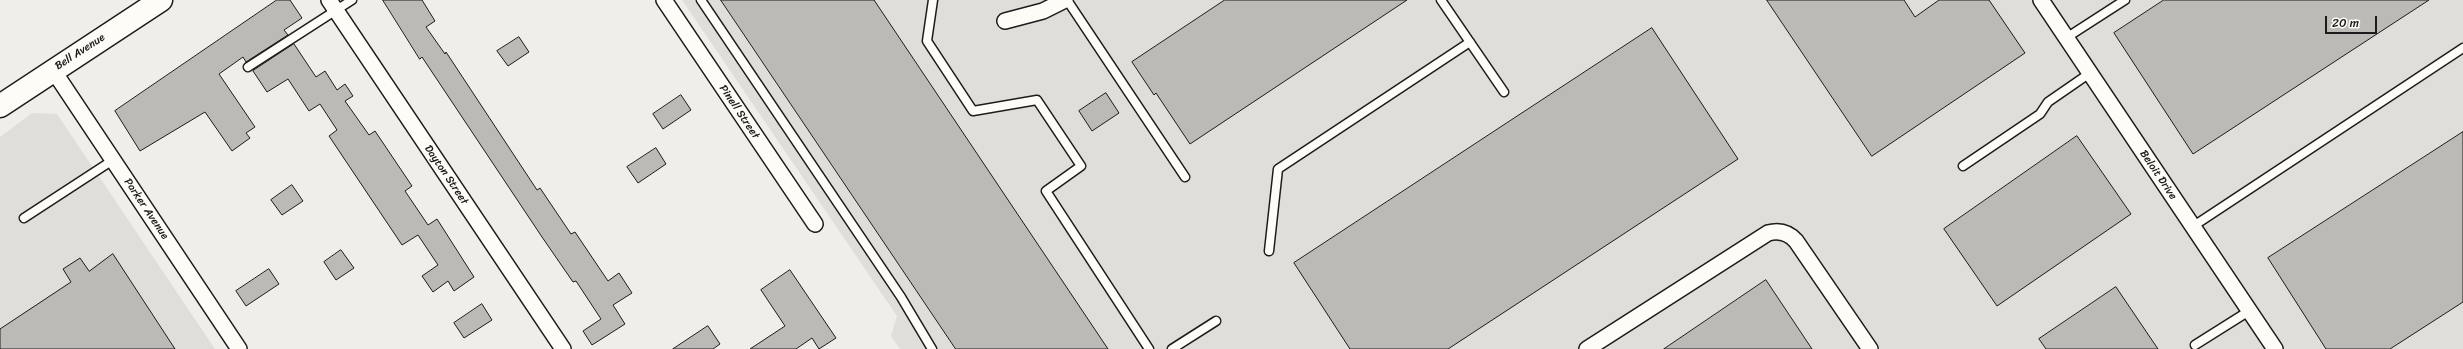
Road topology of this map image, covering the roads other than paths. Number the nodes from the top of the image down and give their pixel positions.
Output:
1 (160, 0) edge
2 (352, 0) edge
3 (664, 0) edge
4 (701, 0) edge
5 (933, 0) edge
6 (1066, 0) edge
7 (1441, 0) edge
8 (2040, 0) edge
9 (2125, 0) edge
10 (332, 5) edge
11 (1005, 21) dead end
12 (2066, 38) junction
13 (1470, 42) junction
14 (2463, 48) edge
15 (248, 66) dead end
16 (53, 70) junction
17 (2090, 73) junction
18 (1504, 92) dead end
19 (0, 106) edge
20 (113, 160) junction
21 (1963, 166) dead end
22 (1185, 176) dead end
23 (24, 218) dead end
24 (815, 224) dead end
25 (2192, 227) junction
26 (1269, 252) dead end
27 (2249, 311) junction
28 (1216, 321) dead end
29 (2196, 345) dead end
30 (239, 349) edge
31 (563, 349) edge
32 (932, 349) edge
33 (1150, 349) edge
34 (1172, 349) edge
35 (1587, 349) edge
36 (1870, 349) edge
37 (2274, 349) edge

1 - 16 main road, Bell Avenue
2 - 10 lane
3 - 24 street, Pinell Street
4 - 32 lane
5 - 33 lane
6 - 11 street
6 - 22 lane
7 - 13 lane
8 - 12 street, Beloit Drive
9 - 12 lane
10 - 15 lane
10 - 31 street, Dayton Street
12 - 17 street, Beloit Drive
13 - 18 lane
13 - 26 lane
14 - 25 lane
16 - 19 main road, Bell Avenue
16 - 20 street, Parker Avenue
17 - 21 lane
17 - 25 street, Beloit Drive
20 - 23 lane
20 - 30 street, Parker Avenue
25 - 27 street, Beloit Drive
27 - 29 lane
27 - 37 street, Beloit Drive
28 - 34 lane
35 - 36 street

